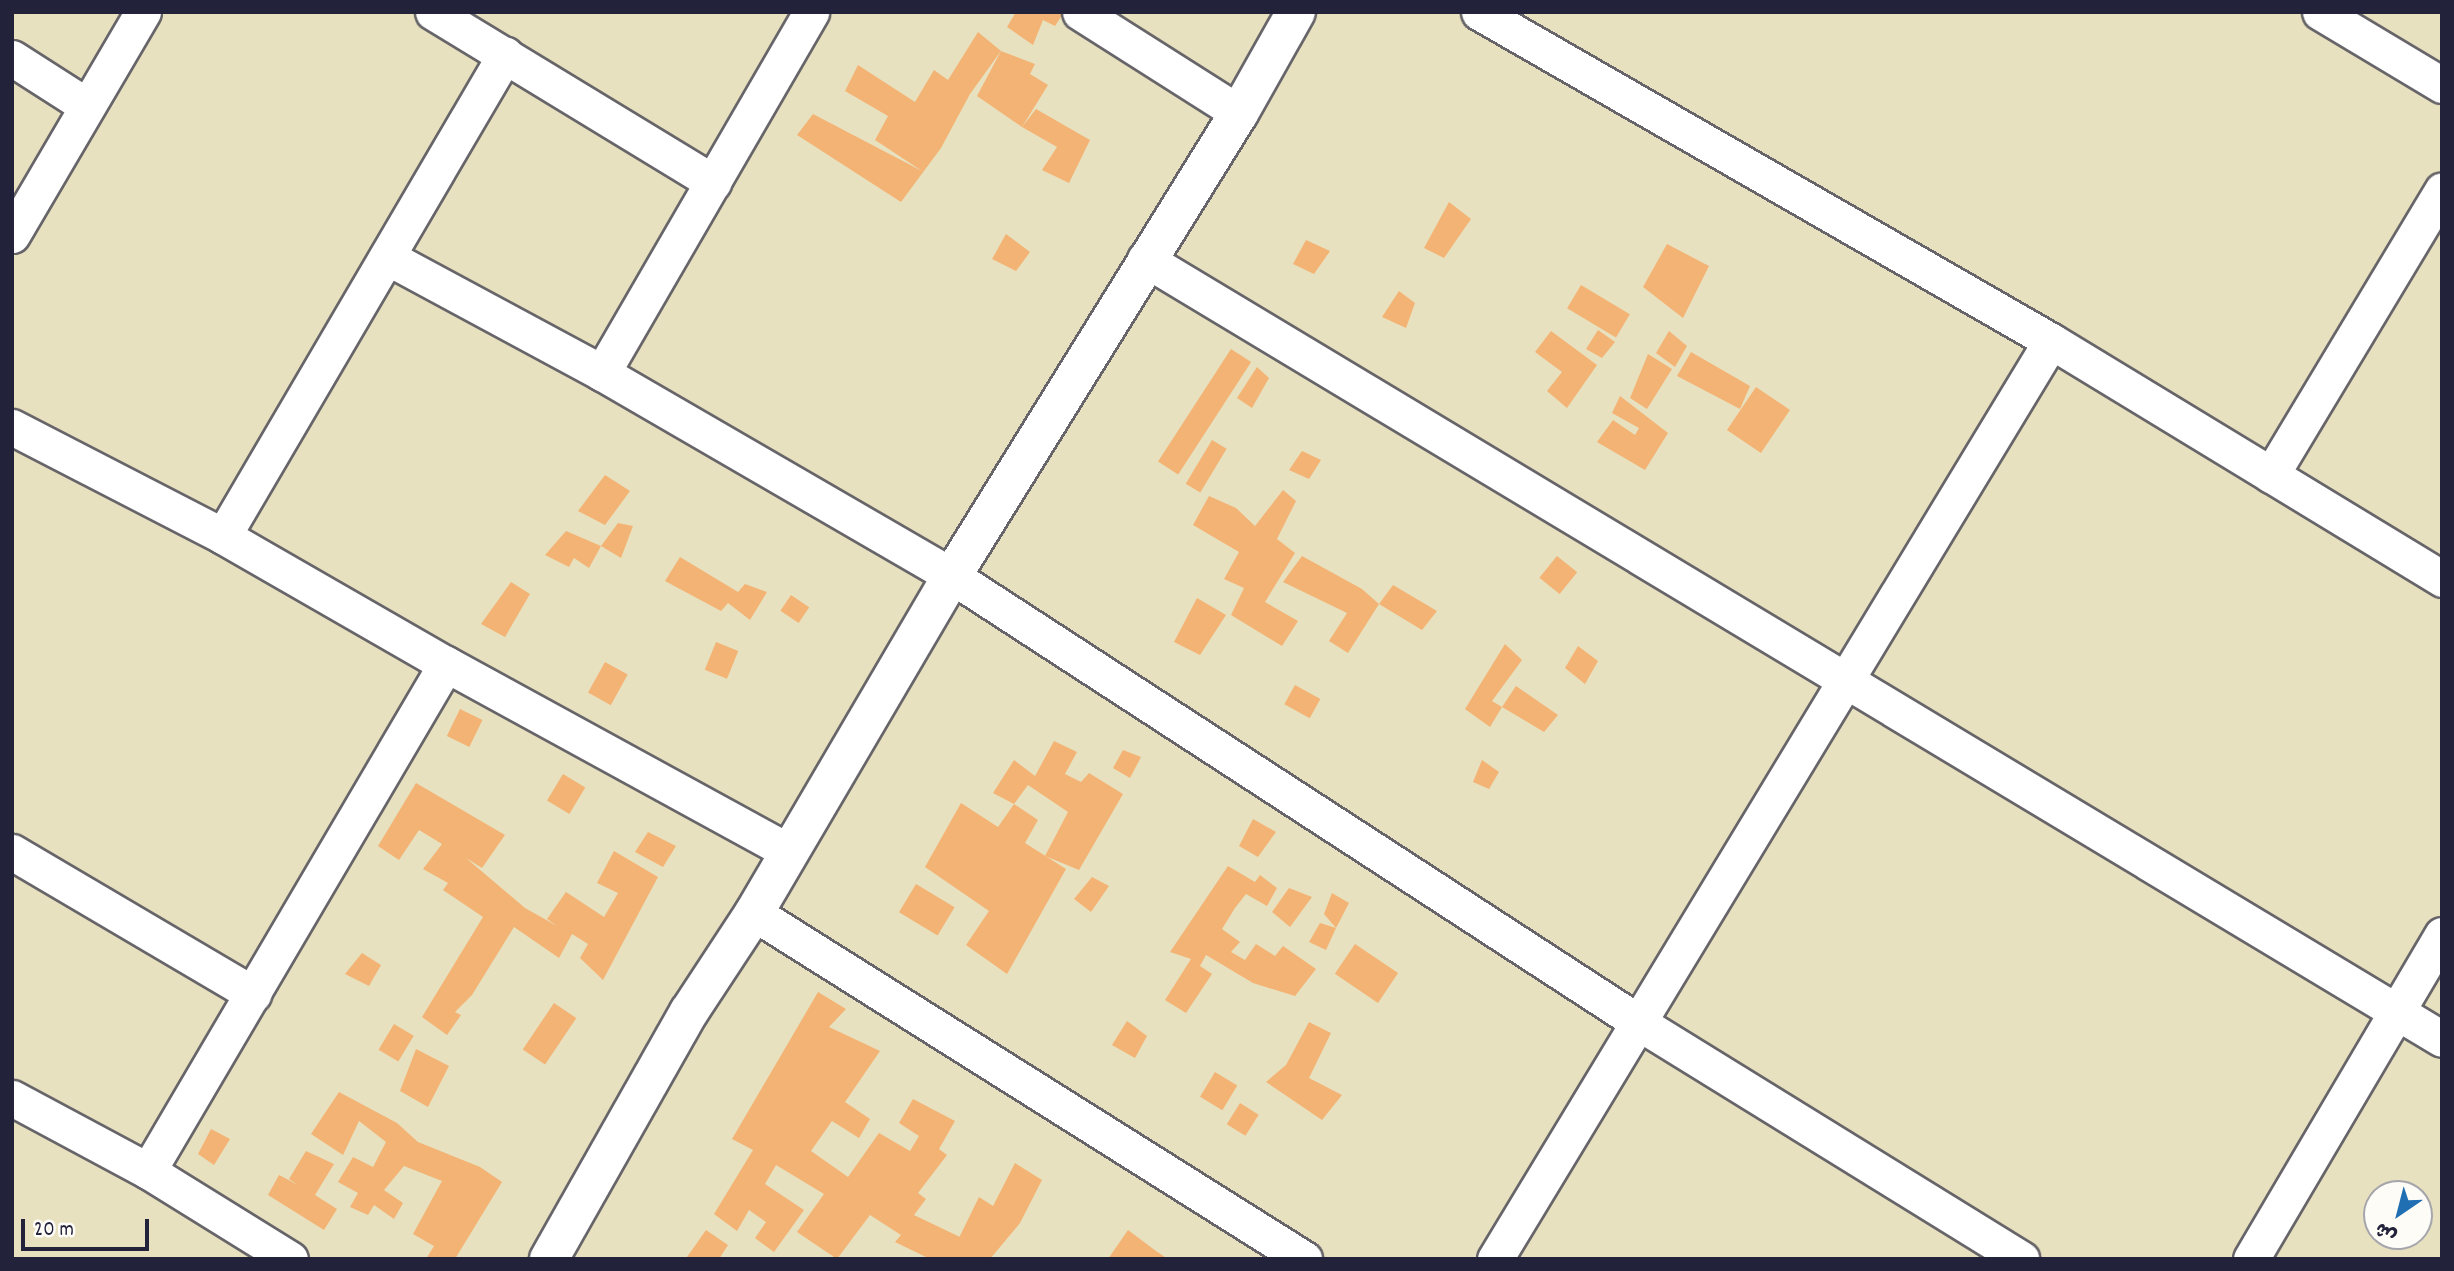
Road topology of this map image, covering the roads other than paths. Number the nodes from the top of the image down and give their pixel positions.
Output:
1 (143, 12) edge
2 (433, 12) edge
3 (811, 12) edge
4 (1080, 12) edge
5 (1296, 12) edge
6 (1479, 12) edge
7 (2320, 12) edge
8 (505, 55) junction
9 (12, 58) edge
10 (2442, 85) edge
11 (88, 106) junction
12 (1239, 113) junction
13 (713, 181) junction
14 (2442, 190) edge
15 (12, 235) edge
16 (387, 257) junction
17 (1145, 259) junction
18 (2050, 341) junction
19 (602, 373) junction
20 (12, 427) edge
21 (2271, 475) junction
22 (223, 536) junction
23 (952, 576) junction
24 (2442, 579) edge
25 (446, 664) junction
26 (1843, 681) junction
27 (788, 851) junction
28 (17, 864) edge
29 (754, 913) junction
30 (2442, 936) edge
31 (254, 995) junction
32 (2397, 1012) junction
33 (1641, 1024) junction
34 (2442, 1039) edge
35 (12, 1098) edge
36 (148, 1171) junction
37 (290, 1259) edge
38 (549, 1259) edge
39 (1304, 1259) edge
40 (1495, 1259) edge
41 (2021, 1259) edge
42 (2251, 1259) edge

1 - 11 street
2 - 8 street
3 - 13 street
4 - 12 street
5 - 12 main road
6 - 18 street
7 - 10 street
8 - 13 street
8 - 16 street
9 - 11 street
11 - 15 street
12 - 17 main road
13 - 19 street
14 - 21 street
16 - 19 street
16 - 22 street
17 - 23 main road
17 - 26 street
18 - 21 street
18 - 26 street
19 - 23 street
20 - 22 street
21 - 24 street
22 - 25 street
23 - 27 main road
23 - 33 street
25 - 27 street
25 - 31 street
26 - 32 street
26 - 33 street
27 - 29 main road
28 - 31 street
29 - 38 main road
29 - 39 street
30 - 32 street
31 - 36 street
32 - 34 street
32 - 42 street
33 - 40 street
33 - 41 street
35 - 36 street
36 - 37 street

